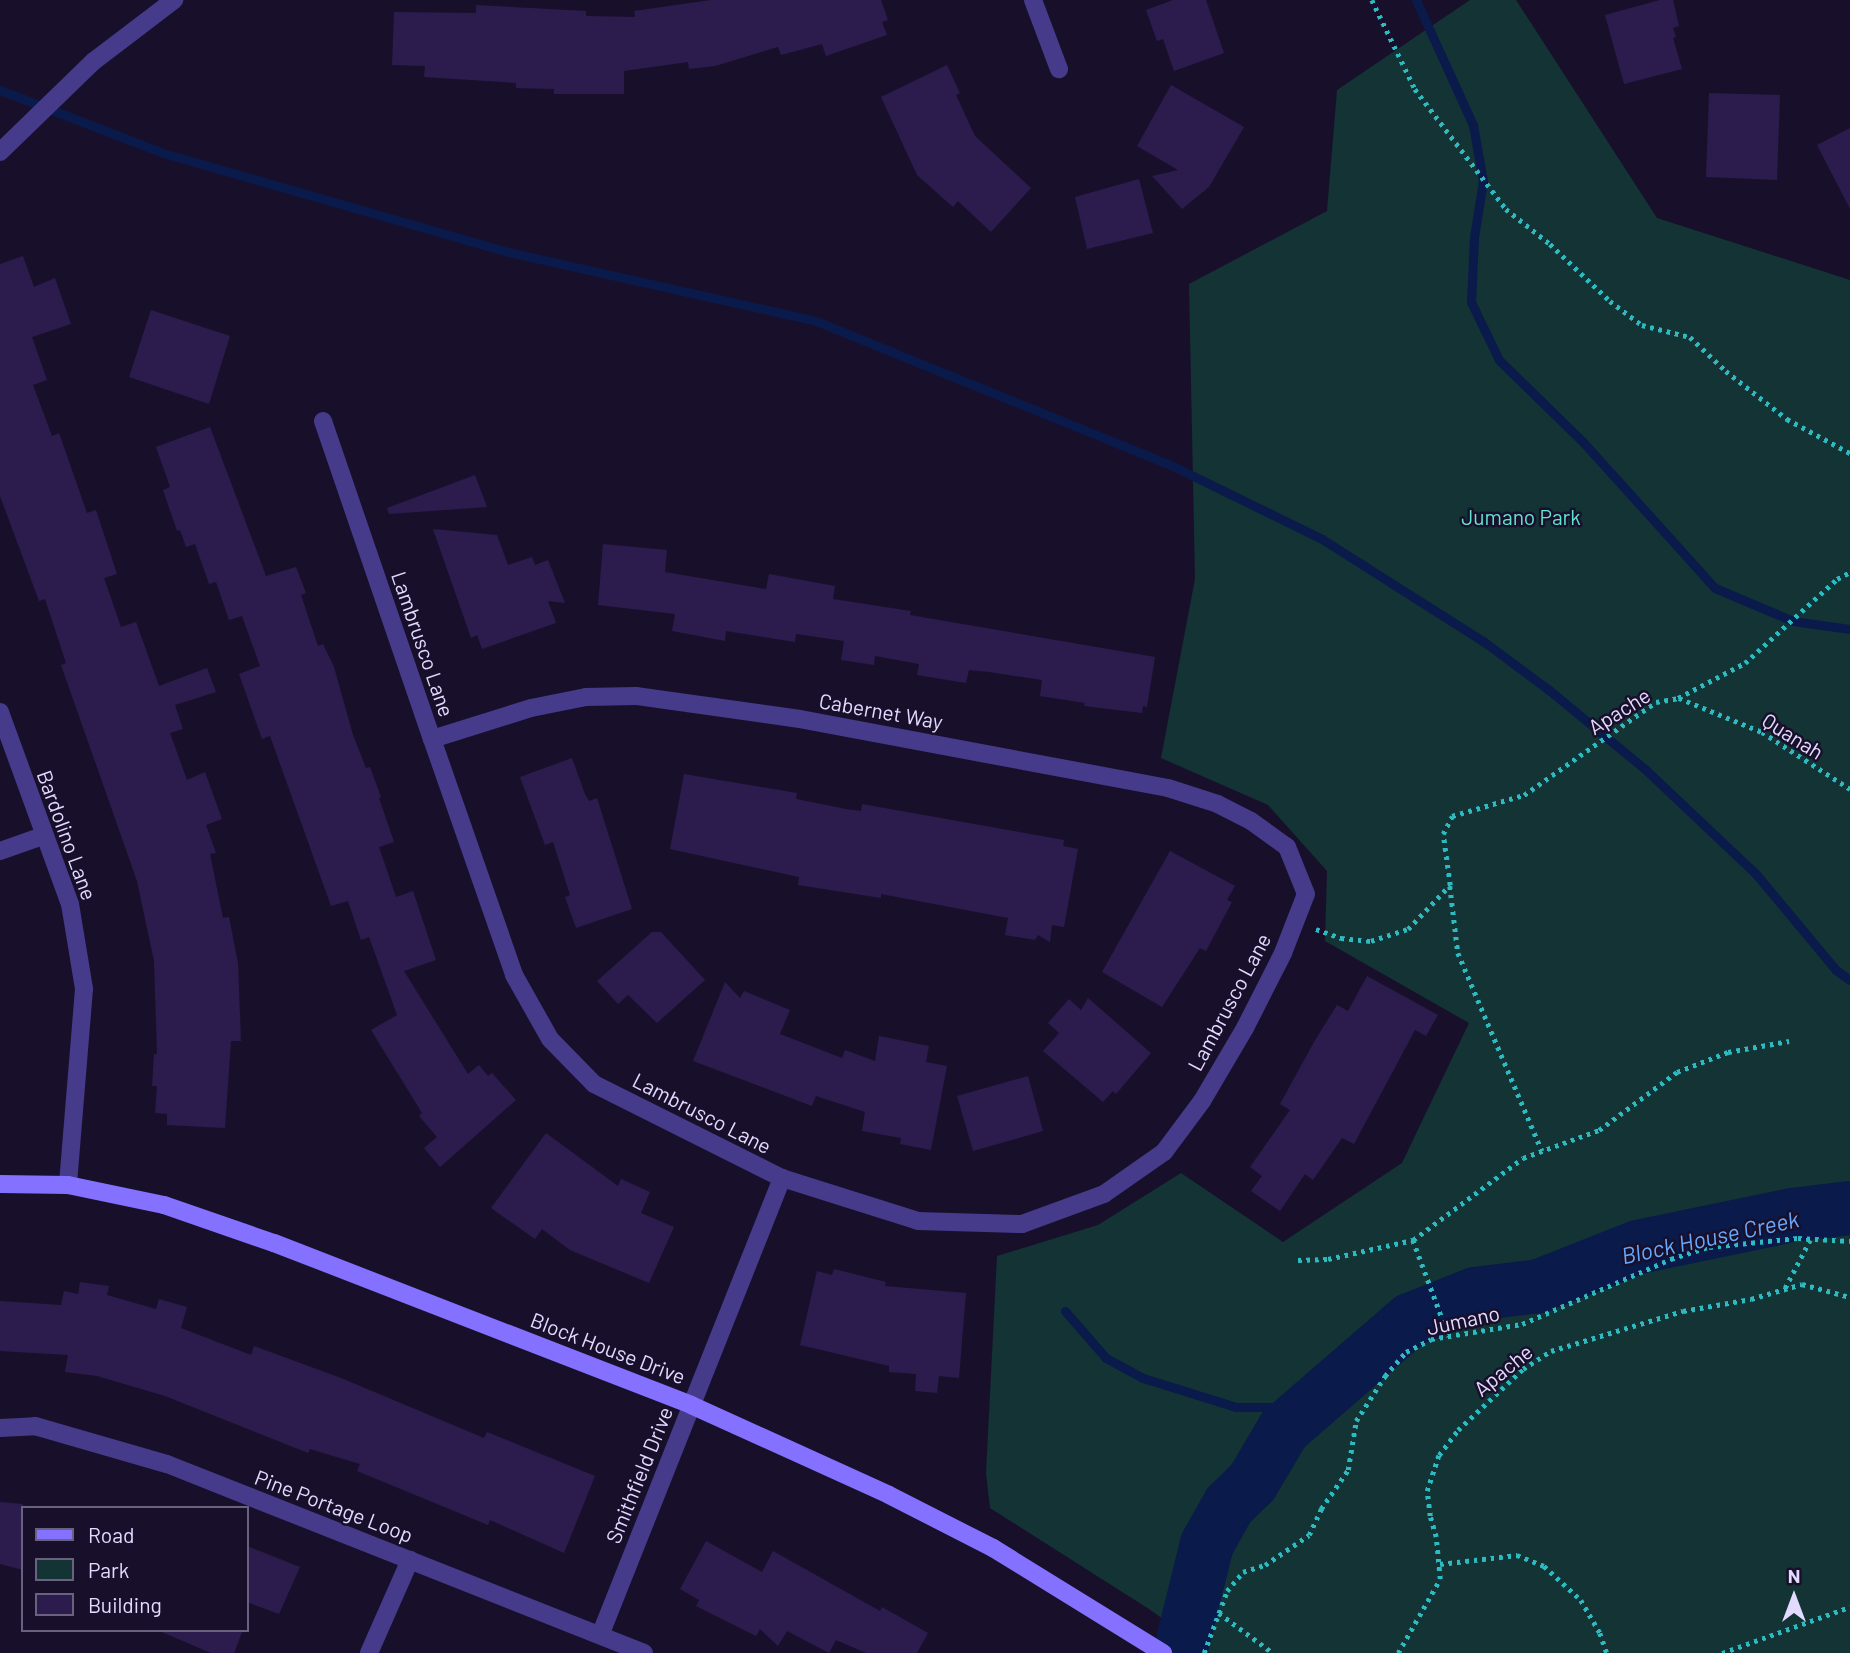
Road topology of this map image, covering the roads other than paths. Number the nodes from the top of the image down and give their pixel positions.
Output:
1 (174, 0) edge
2 (1033, 0) edge
3 (1059, 69) dead end
4 (7, 146) edge
5 (323, 421) dead end
6 (0, 712) edge
7 (432, 738) junction
8 (43, 836) junction
9 (0, 851) edge
10 (1297, 869) joint
11 (782, 1178) junction
12 (0, 1184) edge
13 (68, 1185) junction
14 (691, 1405) junction
15 (0, 1428) edge
16 (410, 1560) junction
17 (601, 1633) junction
18 (369, 1653) edge
19 (644, 1653) edge
20 (1163, 1653) edge

1 - 4 street
2 - 3 street
5 - 7 street, Lambrusco Lane
6 - 8 street, Bardolino Lane
7 - 10 street, Cabernet Way
7 - 11 street, Lambrusco Lane
8 - 9 street
8 - 13 street, Bardolino Lane
10 - 11 street, Lambrusco Lane
11 - 14 street, Smithfield Drive
12 - 13 street, Block House Drive
13 - 14 street, Block House Drive
14 - 17 street, Smithfield Drive
14 - 20 street, Block House Drive
15 - 16 street, Pine Portage Loop
16 - 17 street, Pine Portage Loop
16 - 18 street
17 - 19 street, Pine Portage Loop

